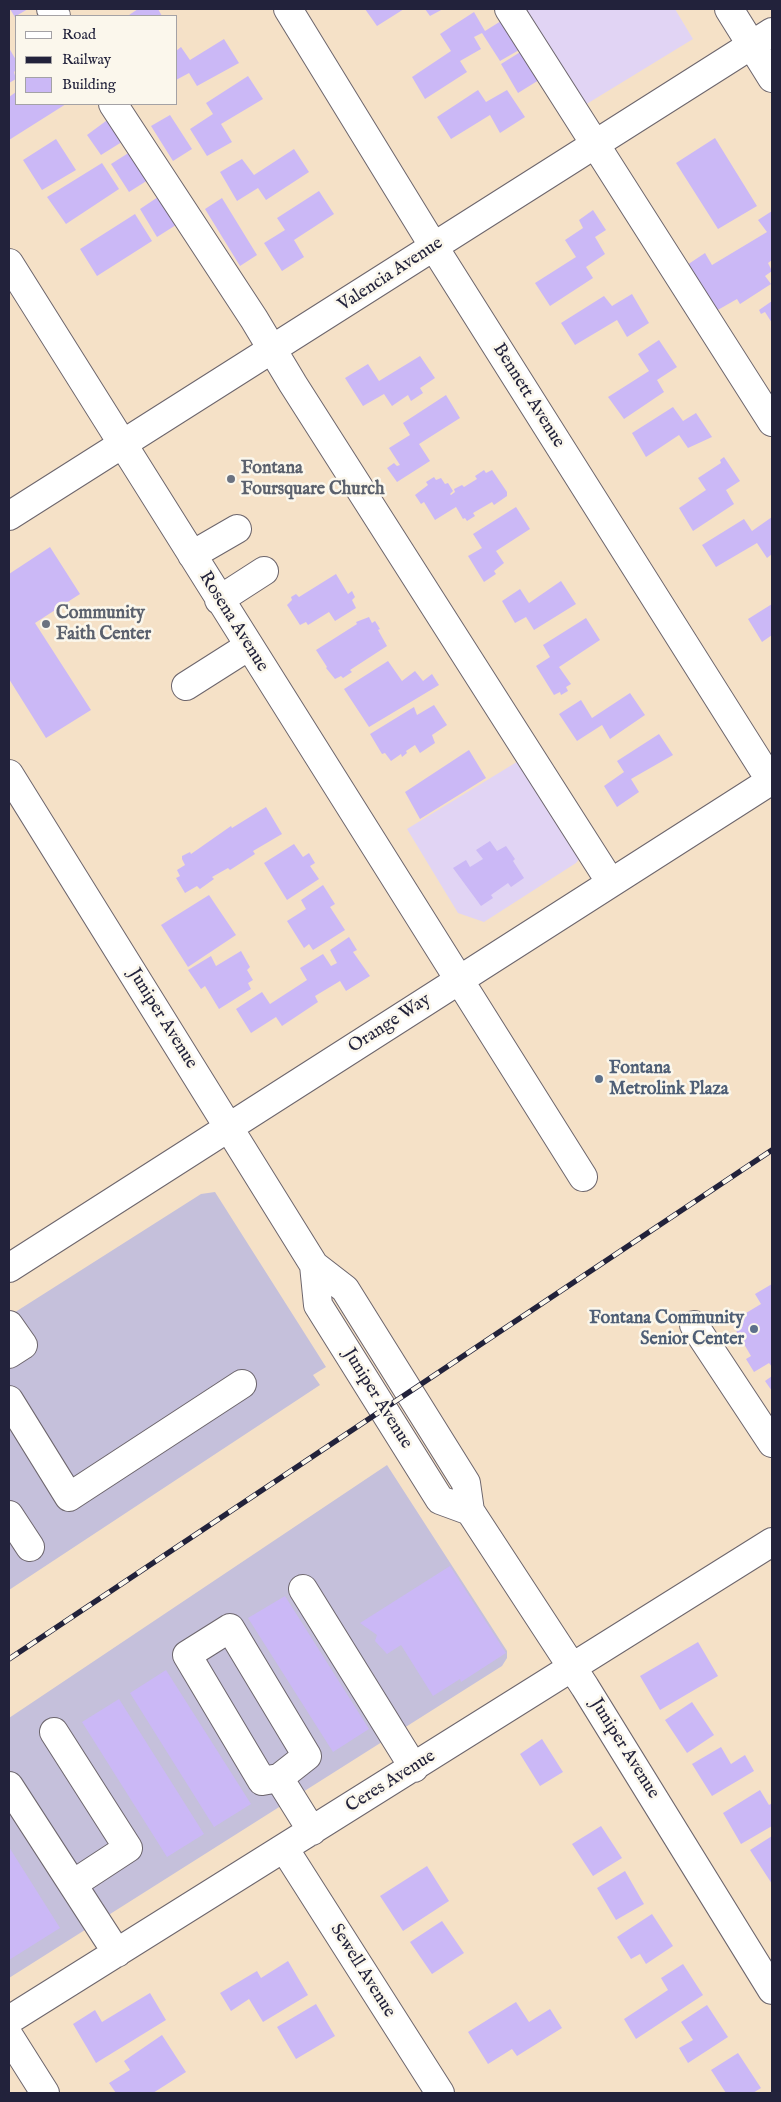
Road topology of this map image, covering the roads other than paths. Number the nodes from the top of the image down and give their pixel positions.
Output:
1 (288, 9) edge
2 (509, 9) edge
3 (729, 9) edge
4 (762, 39) edge
5 (772, 78) edge
6 (114, 105) edge
7 (597, 144) junction
8 (434, 247) junction
9 (9, 264) edge
10 (273, 350) junction
11 (772, 422) edge
12 (123, 445) junction
13 (9, 516) edge
14 (237, 528) dead end
15 (192, 555) junction
16 (264, 571) dead end
17 (219, 600) junction
18 (249, 646) junction
19 (186, 686) dead end
20 (9, 774) edge
21 (772, 781) edge
22 (611, 883) junction
23 (459, 980) junction
24 (229, 1128) junction
25 (583, 1177) dead end
26 (9, 1268) edge
27 (9, 1325) edge
28 (694, 1325) dead end
29 (9, 1354) edge
30 (242, 1384) dead end
31 (9, 1400) edge
32 (772, 1442) edge
33 (9, 1515) edge
34 (772, 1542) edge
35 (30, 1547) dead end
36 (303, 1589) dead end
37 (573, 1668) junction
38 (54, 1732) dead end
39 (414, 1768) junction
40 (279, 1778) junction
41 (9, 1786) edge
42 (312, 1831) junction
43 (284, 1848) junction
44 (73, 1884) junction
45 (117, 1953) junction
46 (772, 1990) edge
47 (9, 2020) edge
48 (9, 2036) edge
49 (45, 2093) edge
50 (440, 2093) edge

1 - 8 street, Bennett Avenue
2 - 7 street
3 - 4 street
4 - 5 street
4 - 7 street, Valencia Avenue
6 - 10 street
7 - 8 street, Valencia Avenue
7 - 11 street
8 - 10 street, Valencia Avenue
8 - 21 street, Bennett Avenue
9 - 12 street, Rosena Avenue
10 - 12 street, Valencia Avenue
10 - 22 street
12 - 13 street, Valencia Avenue
12 - 15 street, Rosena Avenue
14 - 15 street
15 - 17 street, Rosena Avenue
16 - 17 street
17 - 18 street, Rosena Avenue
18 - 19 street
18 - 23 street, Rosena Avenue
20 - 24 street, Juniper Avenue
21 - 22 street, Orange Way
22 - 23 street, Orange Way
23 - 24 street, Orange Way
23 - 25 street, Rosena Avenue
24 - 26 street, Orange Way
24 - 37 street, Juniper Avenue
27 - 29 street
28 - 32 street
30 - 31 street
33 - 35 street
34 - 37 street, Ceres Avenue
36 - 39 street
37 - 39 street, Ceres Avenue
37 - 46 street, Juniper Avenue
38 - 44 street
39 - 42 street, Ceres Avenue
40 - 40 street
40 - 42 street
41 - 44 street
42 - 43 street, Ceres Avenue
43 - 45 street, Ceres Avenue
43 - 50 street, Sewell Avenue
44 - 45 street
45 - 47 street, Ceres Avenue
48 - 49 street

